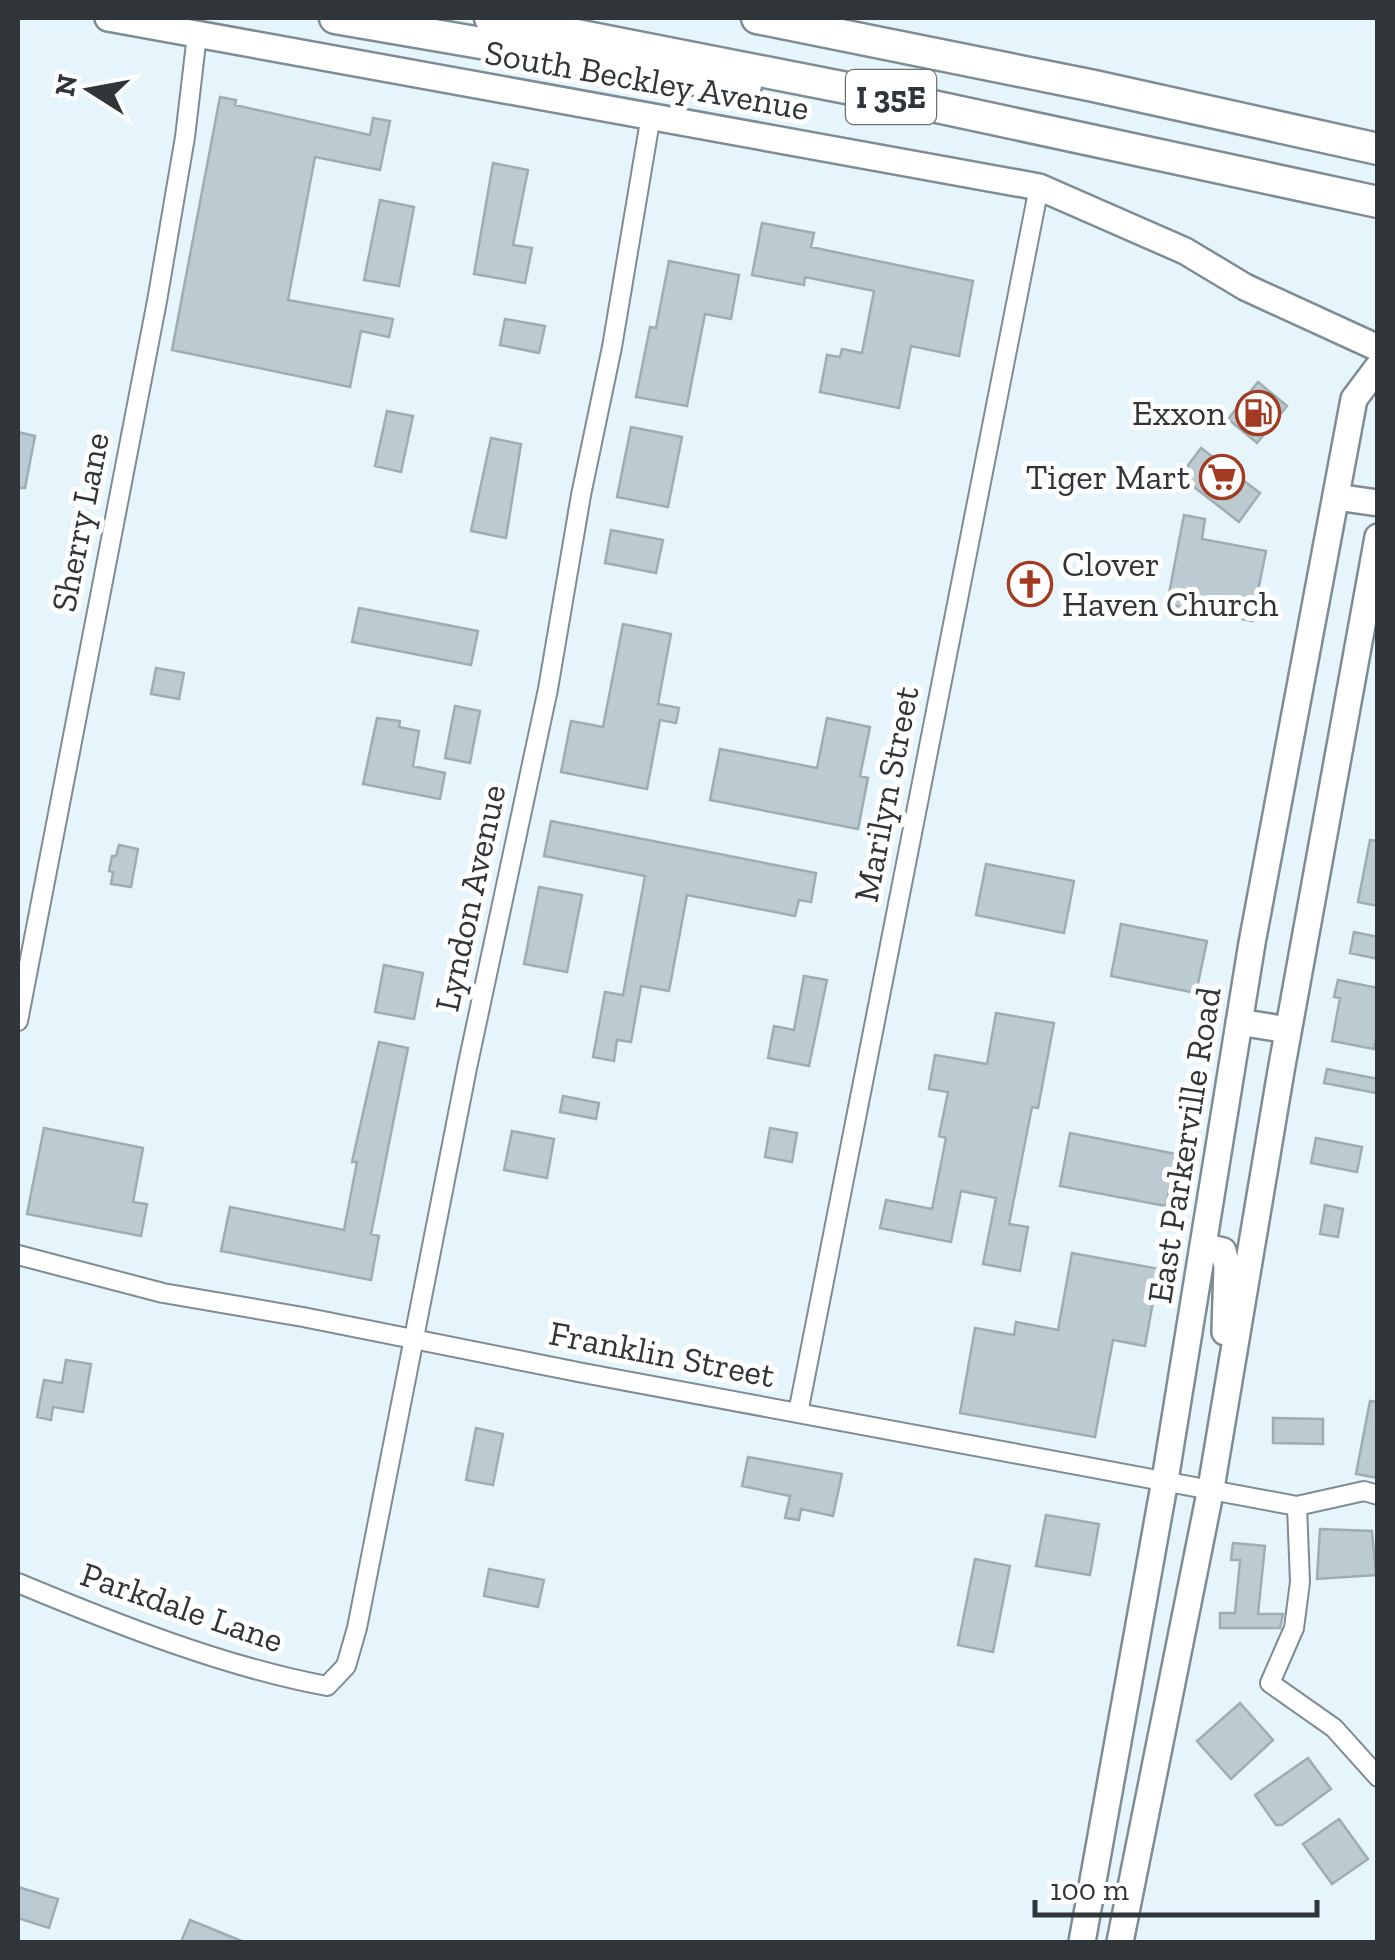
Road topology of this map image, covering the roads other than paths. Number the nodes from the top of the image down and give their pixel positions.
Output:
1 (108, 18) edge
2 (335, 18) edge
3 (490, 18) edge
4 (757, 18) edge
5 (197, 35) junction
6 (872, 93) junction
7 (650, 115) junction
8 (1378, 149) edge
9 (1039, 187) junction
10 (1378, 202) edge
11 (1378, 348) edge
12 (1378, 368) edge
13 (1336, 496) junction
14 (1378, 503) edge
15 (1378, 537) edge
16 (18, 1021) edge
17 (1239, 1022) junction
18 (1288, 1030) junction
19 (1203, 1246) junction
20 (18, 1254) edge
21 (416, 1339) junction
22 (1226, 1396) junction
23 (798, 1414) junction
24 (1165, 1480) junction
25 (1211, 1488) junction
26 (1378, 1495) edge
27 (1296, 1506) junction
28 (18, 1583) edge
29 (326, 1686) joint
30 (1378, 1777) edge
31 (1082, 1942) edge
32 (1120, 1942) edge

1 - 5 main road, South Beckley Avenue
2 - 6 highway
3 - 6 highway, I 35E
4 - 8 highway, I 35E
5 - 7 main road, South Beckley Avenue
5 - 16 street, Sherry Lane
6 - 10 highway, I 35E
7 - 9 main road, South Beckley Avenue
7 - 21 street, Lyndon Avenue
9 - 11 main road, South Beckley Avenue
9 - 23 street, Marilyn Street
12 - 13 main road, East Parkerville Road
13 - 14 main road
13 - 17 main road, East Parkerville Road
15 - 18 main road
17 - 18 main road
17 - 19 main road, East Parkerville Road
18 - 22 main road
19 - 22 main road
19 - 24 main road, East Parkerville Road
20 - 21 street, Franklin Street
21 - 23 street, Franklin Street
21 - 29 street, Lyndon Avenue
22 - 25 main road
23 - 24 street, Franklin Street
24 - 25 street, Franklin Street
24 - 31 main road, East Parkerville Road
25 - 27 street, Franklin Street
25 - 32 main road
26 - 27 street
27 - 30 street
28 - 29 street, Parkdale Lane

